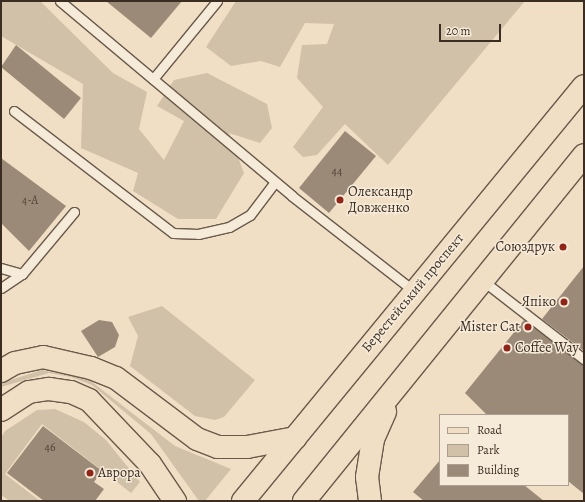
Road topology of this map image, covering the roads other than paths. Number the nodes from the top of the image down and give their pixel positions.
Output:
1 (60, 1) edge
2 (217, 1) edge
3 (153, 79) junction
4 (584, 86) edge
5 (14, 111) dead end
6 (584, 155) edge
7 (275, 182) junction
8 (74, 212) dead end
9 (1, 268) edge
10 (22, 274) junction
11 (482, 280) junction
12 (1, 288) edge
13 (414, 291) junction
14 (584, 359) edge
15 (1, 370) edge
16 (396, 387) junction
17 (1, 410) edge
18 (294, 438) junction
19 (175, 501) edge
20 (243, 501) edge
21 (304, 501) edge
22 (370, 501) edge

1 - 3 lane
2 - 3 lane
3 - 7 lane
4 - 13 main road, Берестейський проспект
5 - 7 lane
6 - 11 main road
7 - 13 lane
8 - 10 lane
9 - 10 lane
10 - 12 lane
11 - 14 lane
11 - 16 main road
13 - 18 main road, Берестейський проспект
15 - 18 main road
16 - 21 main road
16 - 22 main road
17 - 19 main road
18 - 20 main road, Берестейський проспект

